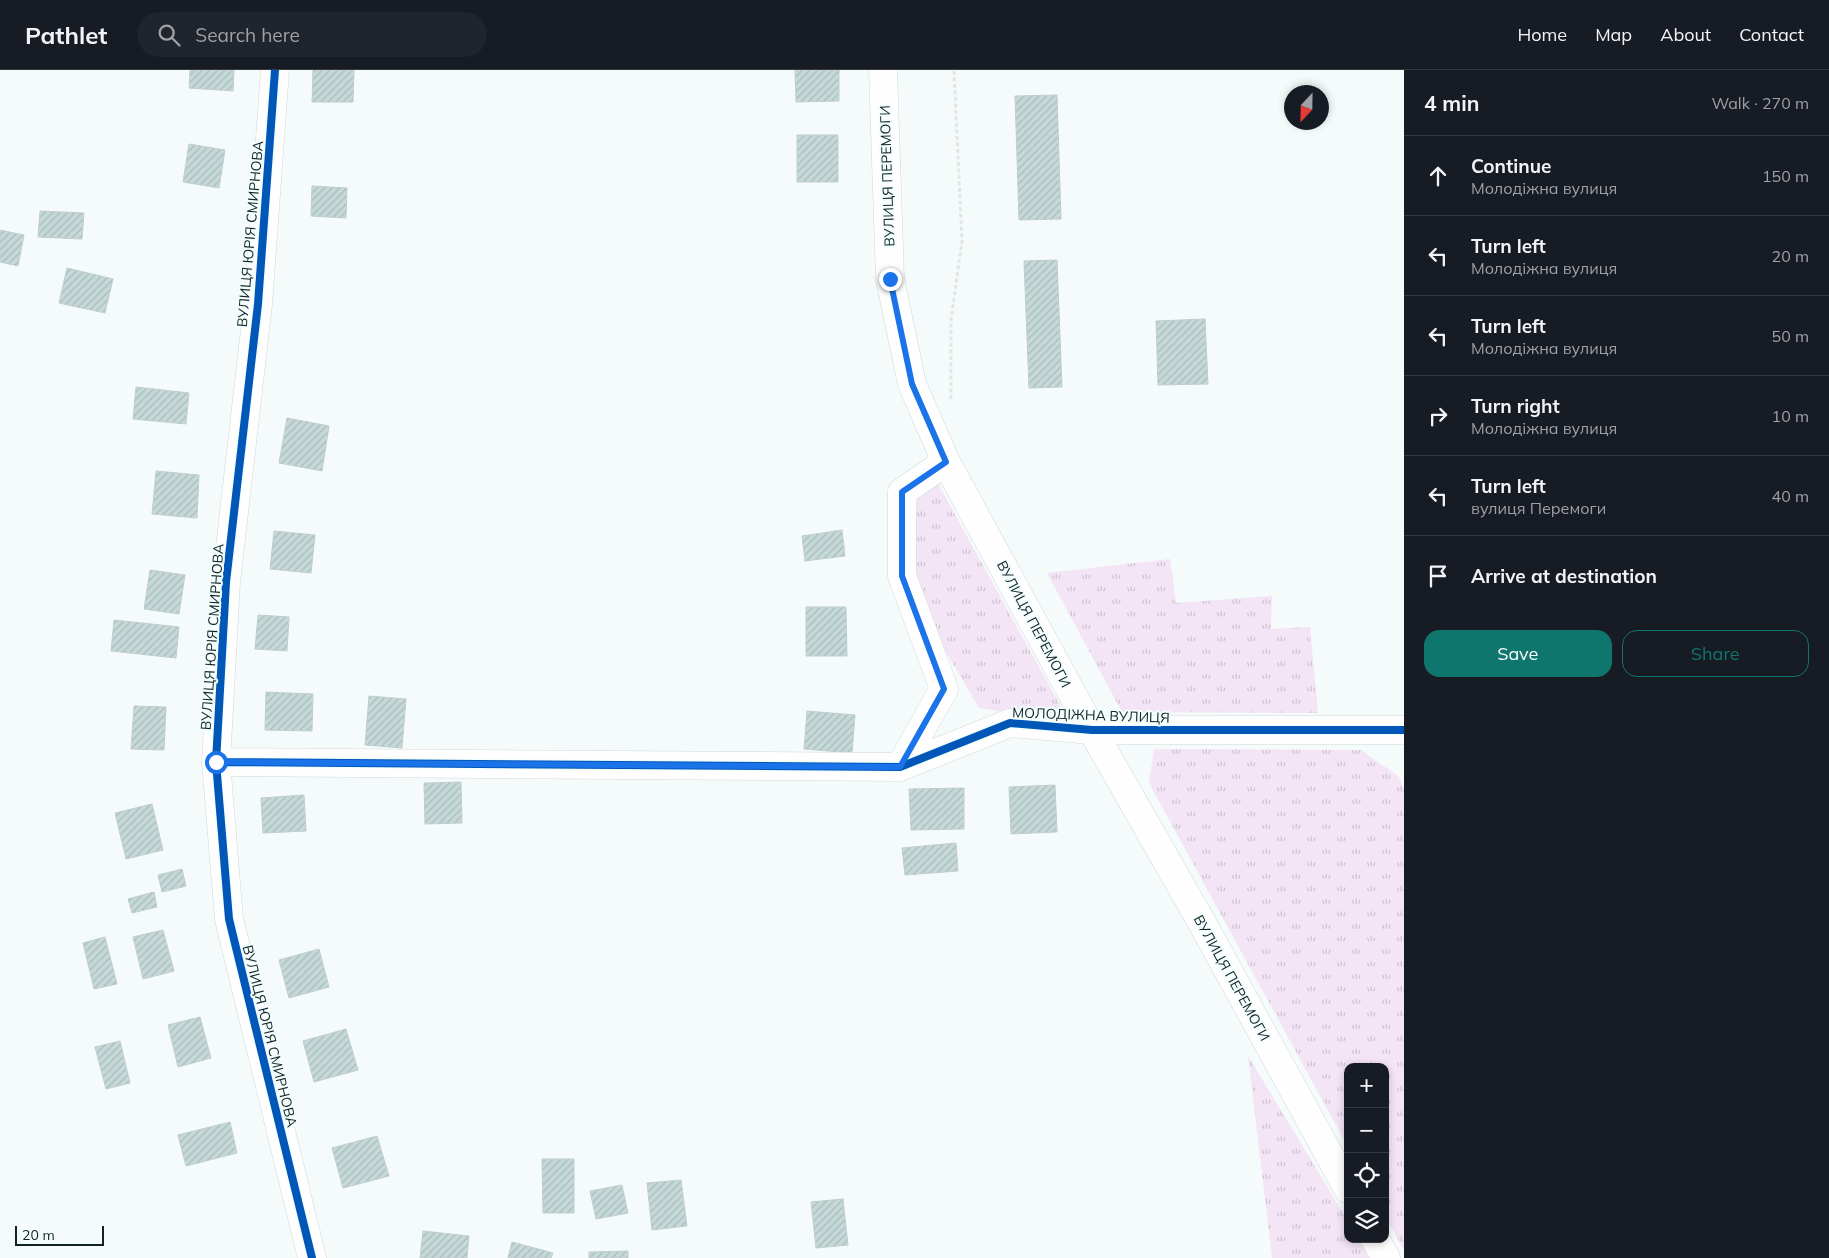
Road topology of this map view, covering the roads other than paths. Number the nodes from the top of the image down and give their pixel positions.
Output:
1 (275, 70) edge
2 (884, 70) edge
3 (946, 462) junction
4 (1092, 730) junction
5 (1404, 730) edge
6 (216, 762) junction
7 (900, 767) junction
8 (1344, 1182) edge
9 (1377, 1243) edge
10 (312, 1258) edge
11 (1386, 1258) edge

1 - 6 street, ВУЛИЦЯ ЮРІЯ СМИРНОВА
2 - 3 street, ВУЛИЦЯ ПЕРЕМОГИ
3 - 4 street, ВУЛИЦЯ ПЕРЕМОГИ
3 - 7 street
4 - 5 street, МОЛОДІЖНА ВУЛИЦЯ
4 - 7 street, МОЛОДІЖНА ВУЛИЦЯ
4 - 8 street, ВУЛИЦЯ ПЕРЕМОГИ
6 - 7 street, МОЛОДІЖНА ВУЛИЦЯ
6 - 10 street, ВУЛИЦЯ ЮРІЯ СМИРНОВА
9 - 11 street

